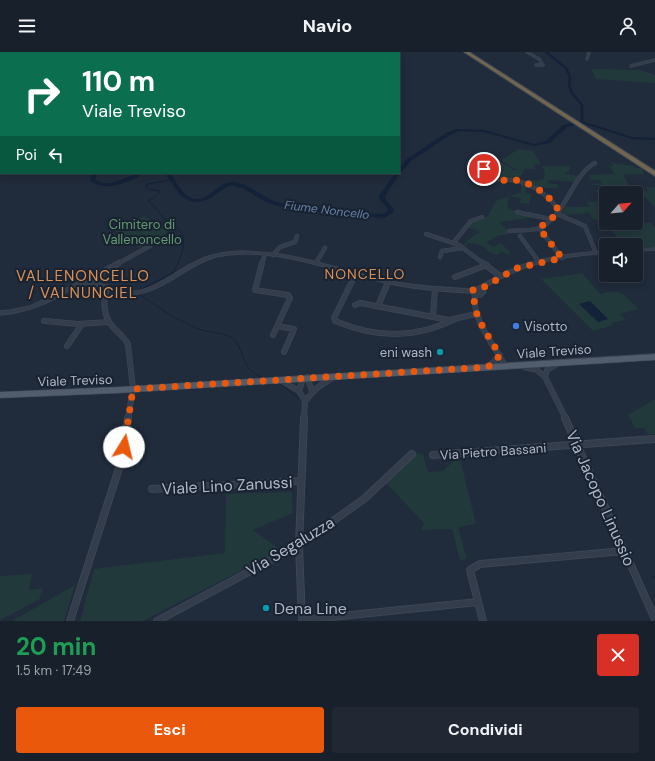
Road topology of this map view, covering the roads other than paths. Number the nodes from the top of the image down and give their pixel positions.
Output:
1 (466, 52) edge
2 (470, 52) edge
3 (527, 52) edge
4 (589, 52) edge
5 (587, 59) dead end
6 (655, 60) edge
7 (536, 66) dead end
8 (631, 66) dead end
9 (497, 71) junction
10 (595, 163) dead end
11 (484, 169) dead end
12 (655, 170) edge
13 (655, 174) edge
14 (518, 212) dead end
15 (558, 213) junction
16 (482, 216) dead end
17 (550, 220) junction
18 (539, 228) junction
19 (510, 231) dead end
20 (426, 234) dead end
21 (297, 236) dead end
22 (520, 236) dead end
23 (454, 242) junction
24 (150, 246) dead end
25 (325, 248) dead end
26 (464, 248) junction
27 (655, 249) edge
28 (643, 250) edge
29 (596, 252) joint
30 (265, 254) junction
31 (273, 255) junction
32 (440, 257) dead end
33 (562, 258) junction
34 (539, 262) junction
35 (316, 263) junction
36 (487, 265) junction
37 (356, 273) junction
38 (500, 276) junction
39 (455, 277) dead end
40 (87, 282) junction
41 (388, 282) junction
42 (107, 287) junction
43 (435, 289) junction
44 (474, 293) junction
45 (355, 305) dead end
46 (378, 306) junction
47 (0, 313) edge
48 (476, 314) junction
49 (433, 317) junction
50 (454, 320) junction
51 (44, 321) dead end
52 (109, 322) junction
53 (82, 324) junction
54 (277, 326) junction
55 (272, 335) dead end
56 (67, 346) dead end
57 (284, 352) dead end
58 (500, 355) junction
59 (655, 357) edge
60 (562, 363) junction
61 (505, 366) junction
62 (488, 367) junction
63 (540, 368) junction
64 (545, 375) junction
65 (336, 376) junction
66 (305, 377) junction
67 (279, 379) junction
68 (133, 389) junction
69 (299, 391) junction
70 (312, 391) junction
71 (0, 395) edge
72 (305, 401) junction
73 (655, 439) edge
74 (578, 444) junction
75 (412, 454) dead end
76 (433, 455) dead end
77 (301, 481) junction
78 (152, 489) dead end
79 (299, 545) junction
80 (624, 551) junction
81 (478, 602) junction
82 (655, 619) edge
83 (70, 621) edge
84 (157, 621) edge
85 (302, 621) edge
86 (483, 621) edge

1 - 9 highway
2 - 9 highway
3 - 7 street
4 - 5 street
6 - 8 street
9 - 12 highway
9 - 13 highway
10 - 15 street
11 - 15 street
14 - 17 street
15 - 17 street
15 - 29 street
16 - 23 street
17 - 18 street
18 - 19 street
18 - 33 street
20 - 23 street
21 - 31 street
22 - 34 street
23 - 26 street
24 - 40 street
25 - 35 street
26 - 32 street
26 - 36 street
27 - 28 street
29 - 33 street
30 - 31 street
30 - 42 street
30 - 54 street
31 - 35 street
33 - 34 street
34 - 38 street
35 - 37 street
36 - 38 street
36 - 39 street
37 - 41 street
37 - 50 street
38 - 44 street
40 - 42 street
40 - 47 street
41 - 43 street
41 - 46 street
42 - 52 street
43 - 44 street
43 - 49 street
44 - 48 street
45 - 46 street
46 - 49 street
48 - 50 street
48 - 58 street
49 - 50 street
51 - 53 street
52 - 53 street
52 - 68 street
53 - 56 street
54 - 55 street
54 - 57 street
58 - 61 street
58 - 62 street
59 - 60 main road, Viale Treviso
60 - 63 main road, Viale Treviso
60 - 64 street
61 - 62 main road, Viale Treviso
61 - 63 main road, Viale Treviso
62 - 65 main road, Viale Treviso
63 - 64 street, Via Jacopo Linussio
64 - 74 street, Via Jacopo Linussio
65 - 66 main road, Viale Treviso
65 - 70 street
66 - 67 main road, Viale Treviso
66 - 69 street
66 - 70 street
67 - 68 main road, Viale Treviso
67 - 69 street
68 - 71 main road, Viale Treviso
68 - 83 street
69 - 72 street
70 - 72 street
72 - 77 street, Viale Lino Zanussi
73 - 74 street, Via Pietro Bassani
74 - 76 street, Via Pietro Bassani
74 - 80 street, Via Jacopo Linussio
75 - 79 street, Via Segaluzza
77 - 78 street, Viale Lino Zanussi
77 - 79 street, Viale Lino Zanussi
79 - 84 street, Via Segaluzza
79 - 85 street, Viale Lino Zanussi
80 - 81 street
80 - 82 street, Via Jacopo Linussio
81 - 85 street
81 - 86 street

